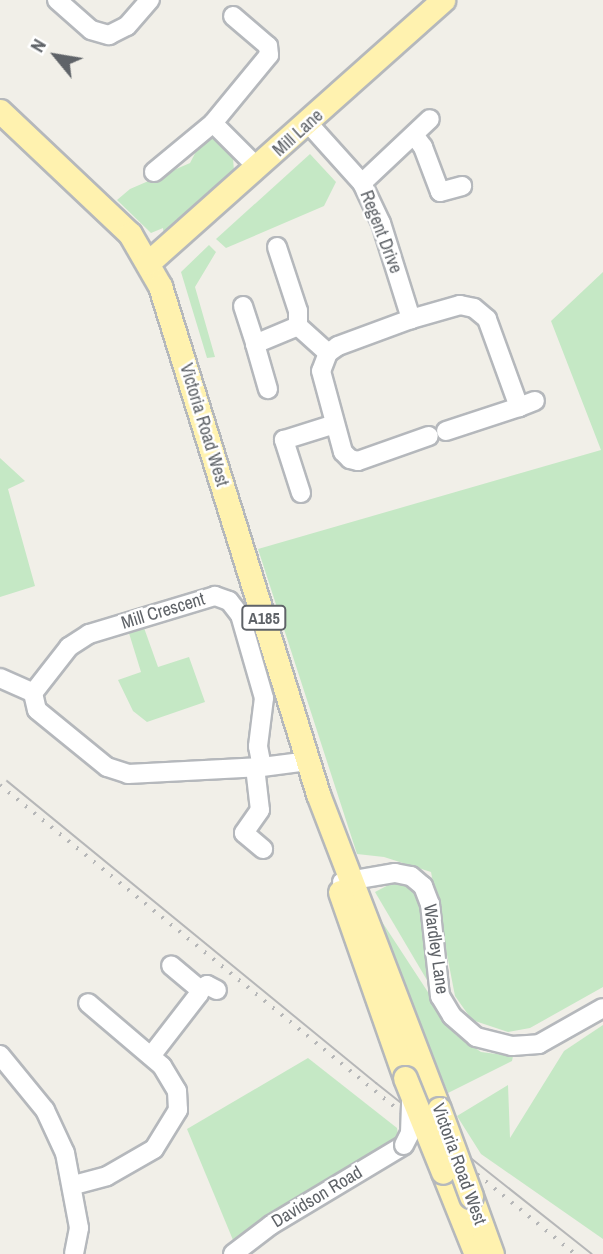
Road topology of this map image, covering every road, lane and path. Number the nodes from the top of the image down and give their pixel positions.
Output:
1 (57, 0) edge
2 (150, 0) edge
3 (443, 0) edge
4 (233, 16) dead end
5 (0, 111) edge
6 (430, 119) dead end
7 (213, 123) junction
8 (308, 123) junction
9 (414, 135) junction
10 (258, 168) junction
11 (154, 172) dead end
12 (362, 183) junction
13 (462, 186) dead end
14 (277, 247) dead end
15 (149, 262) junction
16 (243, 306) dead end
17 (411, 319) junction
18 (298, 326) junction
19 (255, 344) junction
20 (328, 353) junction
21 (268, 389) dead end
22 (335, 424) junction
23 (301, 493) dead end
24 (0, 678) edge
25 (33, 693) junction
26 (308, 761) junction
27 (259, 767) junction
28 (263, 849) dead end
29 (344, 882) junction
30 (171, 965) dead end
31 (88, 1003) dead end
32 (603, 1008) edge
33 (0, 1055) edge
34 (150, 1056) junction
35 (413, 1080) junction
36 (74, 1185) junction
37 (74, 1254) edge
38 (233, 1254) edge
39 (476, 1254) edge
40 (492, 1254) edge

1 - 2 street
3 - 8 main road, Mill Lane
4 - 7 street
5 - 15 main road, Victoria Road West / A185
6 - 9 street
7 - 10 street
7 - 11 street
8 - 10 main road, Mill Lane
8 - 12 street, Regent Drive
9 - 12 street
9 - 13 street
10 - 15 main road, Mill Lane
12 - 17 street, Regent Drive
14 - 18 street
15 - 26 main road, Victoria Road West / A185
16 - 19 street
17 - 20 street
17 - 22 street
18 - 19 street
18 - 20 street
19 - 21 street
20 - 22 street
22 - 23 street
24 - 25 street
25 - 27 street
25 - 27 street, Mill Crescent
26 - 27 street
26 - 29 main road, Victoria Road West / A185
27 - 28 street
29 - 32 street, Wardley Lane
29 - 35 main road, A185
30 - 34 street
31 - 34 street
33 - 36 street
34 - 36 street
35 - 38 street, Davidson Road, bridge
35 - 39 main road, Victoria Road West / A185, bridge
35 - 40 main road, Victoria Road West / A185, bridge
36 - 37 street

